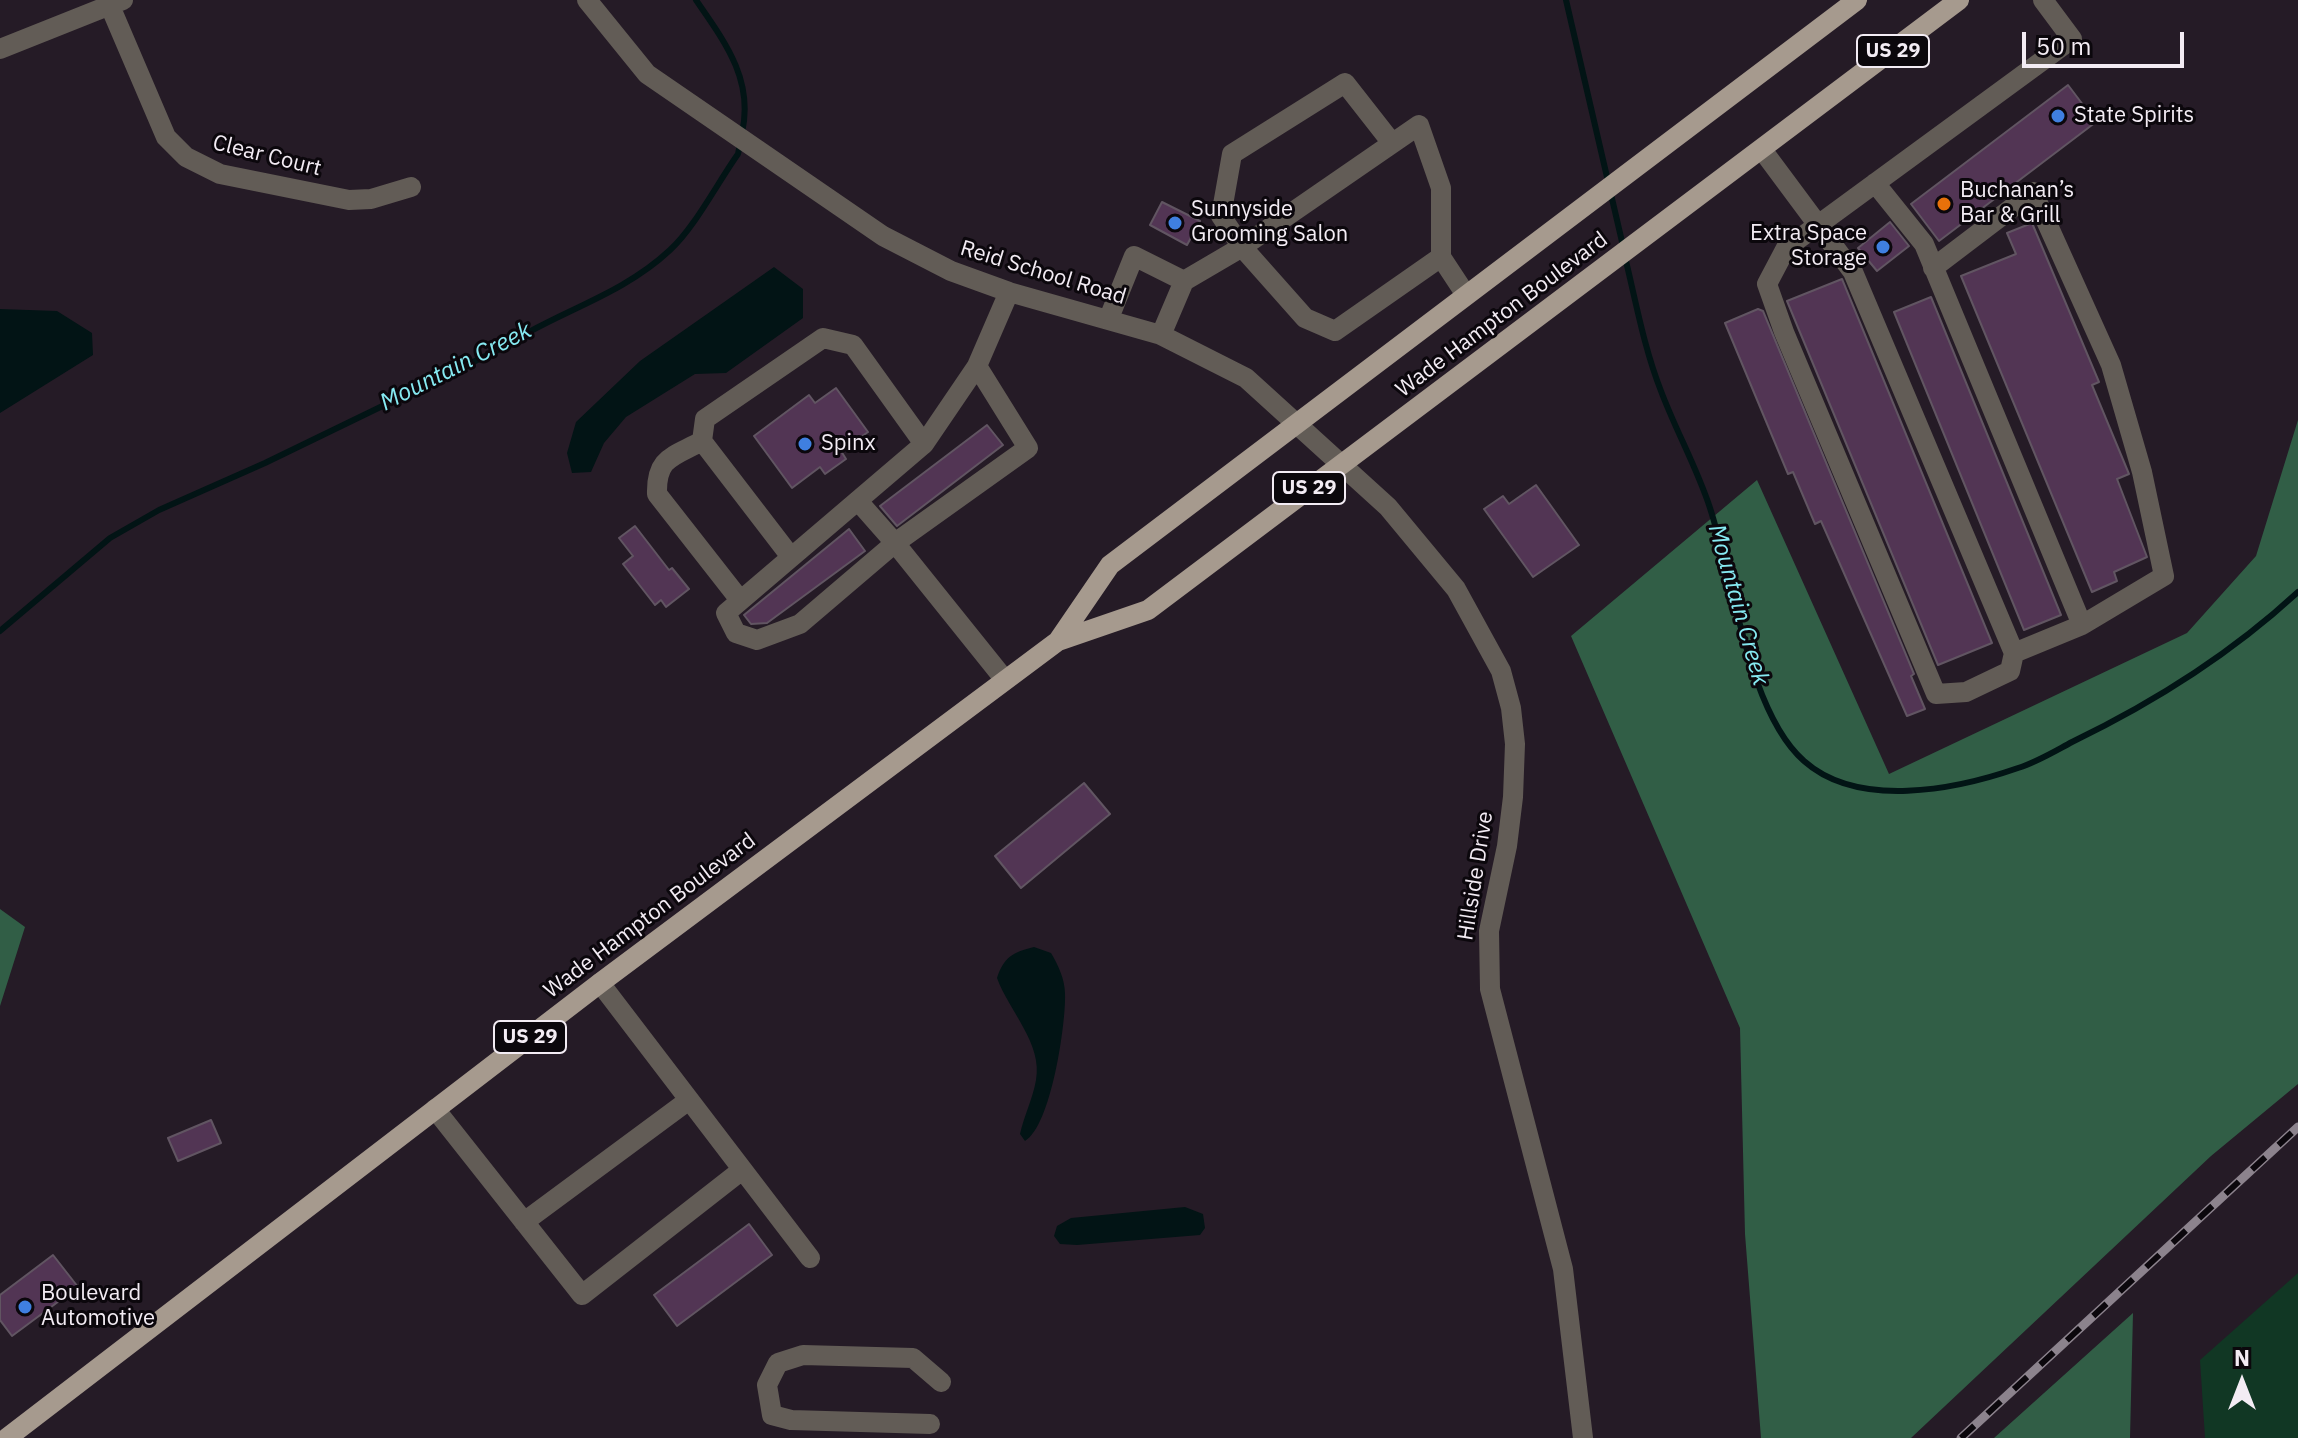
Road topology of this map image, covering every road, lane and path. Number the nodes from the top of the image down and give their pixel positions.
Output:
1 (587, 0) edge
2 (1857, 0) edge
3 (1953, 2) edge
4 (2049, 2) edge
5 (116, 3) edge
6 (0, 49) edge
7 (1392, 143) junction
8 (1763, 151) junction
9 (1875, 183) junction
10 (411, 187) dead end
11 (1818, 225) junction
12 (1242, 247) junction
13 (1441, 257) junction
14 (1933, 268) junction
15 (1184, 281) junction
16 (1009, 292) junction
17 (1466, 295) junction
18 (1109, 318) junction
19 (1161, 335) junction
20 (977, 366) junction
21 (1297, 423) junction
22 (702, 441) junction
23 (924, 444) junction
24 (1342, 464) junction
25 (858, 501) junction
26 (895, 543) junction
27 (791, 557) junction
28 (740, 600) junction
29 (2082, 625) junction
30 (1058, 641) junction
31 (2014, 653) junction
32 (1005, 680) junction
33 (600, 983) junction
34 (689, 1100) junction
35 (435, 1109) junction
36 (742, 1170) junction
37 (524, 1222) junction
38 (810, 1258) dead end
39 (941, 1382) dead end
40 (930, 1424) dead end
41 (7, 1438) edge
42 (1583, 1438) edge

1 - 16 street, Reid School Road
2 - 17 main road, Wade Hampton Boulevard / US 29
3 - 8 main road, Wade Hampton Boulevard / US 29
4 - 9 street
5 - 6 street
5 - 10 street, Clear Court
7 - 12 street
7 - 12 street
7 - 13 street
8 - 11 street
8 - 24 main road, Wade Hampton Boulevard / US 29
9 - 11 street
9 - 14 street
11 - 31 street
11 - 31 street
12 - 13 street
12 - 15 street
13 - 17 street
14 - 29 street
14 - 29 street
15 - 18 street
15 - 19 street
16 - 18 street, Reid School Road
16 - 20 street
17 - 21 main road, Wade Hampton Boulevard / US 29
18 - 19 street, Reid School Road
19 - 21 street, Reid School Road
20 - 23 street
20 - 26 street
21 - 24 street, Reid School Road
21 - 30 main road, Wade Hampton Boulevard / US 29
22 - 23 street
22 - 27 street
22 - 28 street
23 - 25 street
24 - 30 main road, Wade Hampton Boulevard / US 29
24 - 42 street, Hillside Drive
25 - 26 street
25 - 27 street
26 - 28 street
26 - 32 street
27 - 28 street
29 - 31 street
30 - 32 main road, Wade Hampton Boulevard / US 29
32 - 33 main road, Wade Hampton Boulevard / US 29
33 - 34 street
33 - 35 main road, Wade Hampton Boulevard / US 29
34 - 36 street
34 - 37 street
35 - 37 street
35 - 41 main road, Wade Hampton Boulevard / US 29
36 - 37 street
36 - 38 street
39 - 40 street

